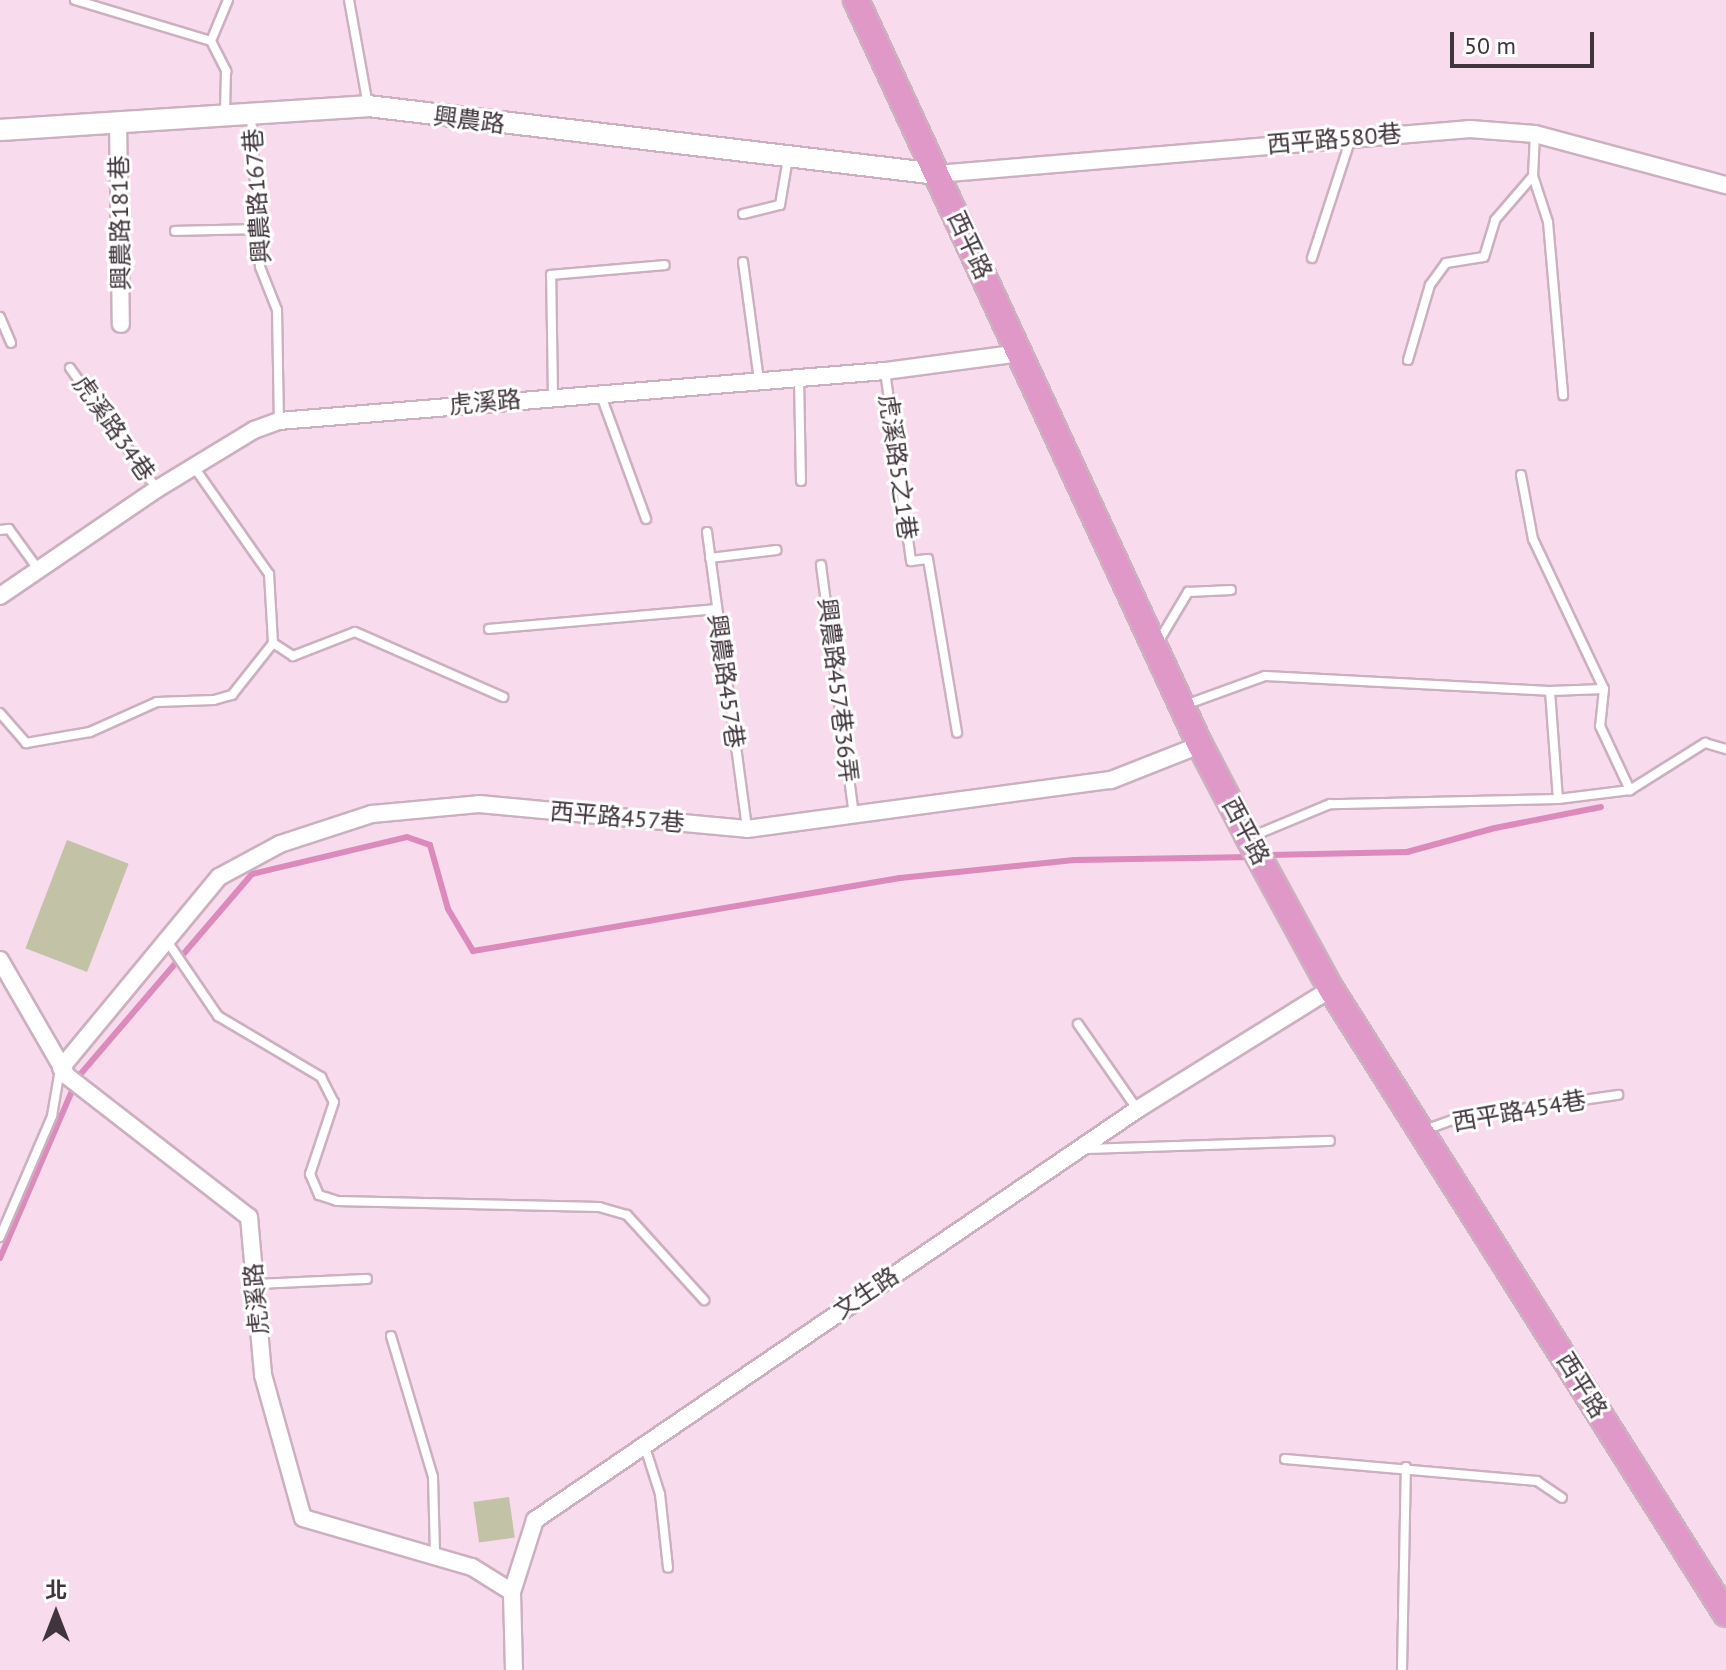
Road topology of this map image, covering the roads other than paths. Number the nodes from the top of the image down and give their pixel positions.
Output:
1 (75, 0) edge
2 (228, 0) edge
3 (349, 0) edge
4 (856, 0) edge
5 (211, 41) junction
6 (368, 106) junction
7 (251, 111) junction
8 (225, 113) junction
9 (118, 121) junction
10 (0, 130) edge
11 (1535, 134) junction
12 (1351, 137) junction
13 (788, 158) junction
14 (937, 174) junction
15 (1533, 176) junction
16 (1726, 185) edge
17 (743, 214) dead end
18 (257, 229) junction
19 (175, 231) dead end
20 (1312, 258) dead end
21 (743, 262) dead end
22 (665, 265) dead end
23 (0, 317) edge
24 (121, 324) dead end
25 (11, 343) dead end
26 (1020, 353) junction
27 (1408, 360) dead end
28 (70, 368) dead end
29 (885, 371) junction
30 (799, 377) junction
31 (759, 380) junction
32 (599, 392) junction
33 (1563, 395) dead end
34 (553, 396) junction
35 (279, 421) junction
36 (194, 467) junction
37 (1521, 475) dead end
38 (801, 481) dead end
39 (157, 489) junction
40 (646, 519) dead end
41 (0, 530) edge
42 (707, 532) dead end
43 (777, 550) dead end
44 (710, 558) junction
45 (821, 565) dead end
46 (38, 569) junction
47 (1231, 590) dead end
48 (0, 596) edge
49 (716, 609) junction
50 (489, 629) dead end
51 (273, 643) junction
52 (1157, 645) junction
53 (1604, 689) junction
54 (1550, 691) junction
55 (503, 697) dead end
56 (1185, 705) junction
57 (0, 713) edge
58 (957, 733) dead end
59 (1200, 745) junction
60 (1726, 749) edge
61 (1630, 790) junction
62 (1558, 799) junction
63 (854, 816) junction
64 (747, 829) junction
65 (1248, 837) junction
66 (167, 941) junction
67 (0, 960) edge
68 (1331, 989) junction
69 (1078, 1024) dead end
70 (64, 1072) junction
71 (1618, 1095) dead end
72 (1138, 1109) junction
73 (1421, 1131) junction
74 (1330, 1141) dead end
75 (1078, 1149) junction
76 (0, 1237) edge
77 (367, 1279) dead end
78 (255, 1284) junction
79 (704, 1300) dead end
80 (391, 1336) dead end
81 (643, 1443) junction
82 (1285, 1459) dead end
83 (1406, 1467) junction
84 (1562, 1498) dead end
85 (435, 1557) junction
86 (668, 1568) dead end
87 (512, 1592) junction
88 (1726, 1614) edge
89 (514, 1670) edge
90 (1402, 1670) edge

1 - 5 lane
2 - 5 lane
3 - 6 lane
4 - 14 main road, 西平路
5 - 8 lane
6 - 7 street, 興農路
6 - 13 street, 興農路
7 - 8 street, 興農路
7 - 18 lane, 興農路167巷
8 - 9 street, 興農路
9 - 10 street, 興農路
9 - 24 street, 興農路181巷
11 - 12 street, 西平路580巷
11 - 15 lane
11 - 16 street, 西平路580巷
12 - 14 street, 西平路580巷
12 - 20 lane
13 - 14 street, 興農路
13 - 17 lane
14 - 26 main road, 西平路
15 - 27 lane
15 - 33 lane
18 - 19 lane
18 - 35 lane, 興農路167巷
21 - 31 lane
22 - 34 lane
23 - 25 lane
26 - 29 street, 虎溪路
26 - 52 main road, 西平路
28 - 39 lane, 虎溪路34巷
29 - 30 street, 虎溪路
29 - 58 lane, 虎溪路5之1巷
30 - 31 street, 虎溪路
30 - 38 lane
31 - 32 street, 虎溪路
32 - 34 street, 虎溪路
32 - 40 lane
34 - 35 street, 虎溪路
35 - 36 street, 虎溪路
36 - 39 street, 虎溪路
36 - 51 lane
37 - 53 lane
39 - 46 street, 虎溪路
41 - 46 lane
42 - 44 lane, 興農路457巷
43 - 44 lane
44 - 49 lane, 興農路457巷
45 - 63 lane, 興農路457巷36弄
46 - 48 street, 虎溪路
47 - 52 lane
49 - 50 lane
49 - 64 lane, 興農路457巷
51 - 55 lane
51 - 57 lane
52 - 56 main road, 西平路
53 - 54 lane
53 - 61 lane
54 - 56 lane
54 - 62 lane
56 - 59 main road, 西平路
59 - 63 street, 西平路457巷
59 - 65 main road, 西平路
60 - 61 lane
61 - 62 lane
62 - 65 lane
63 - 64 street, 西平路457巷
64 - 66 street, 西平路457巷
65 - 68 main road, 西平路
66 - 70 street, 西平路457巷
66 - 79 lane
67 - 70 street, 虎溪路
68 - 72 street, 文生路
68 - 73 main road, 西平路
69 - 72 lane
70 - 76 lane
70 - 78 street, 虎溪路
71 - 73 lane, 西平路454巷
72 - 75 street, 文生路
73 - 88 main road, 西平路
74 - 75 lane
75 - 81 street, 文生路
77 - 78 lane
78 - 85 street, 虎溪路
80 - 85 lane
81 - 86 lane
81 - 87 street, 文生路
82 - 83 lane
83 - 84 lane
83 - 90 lane
85 - 87 street, 虎溪路
87 - 89 street, 文生路

